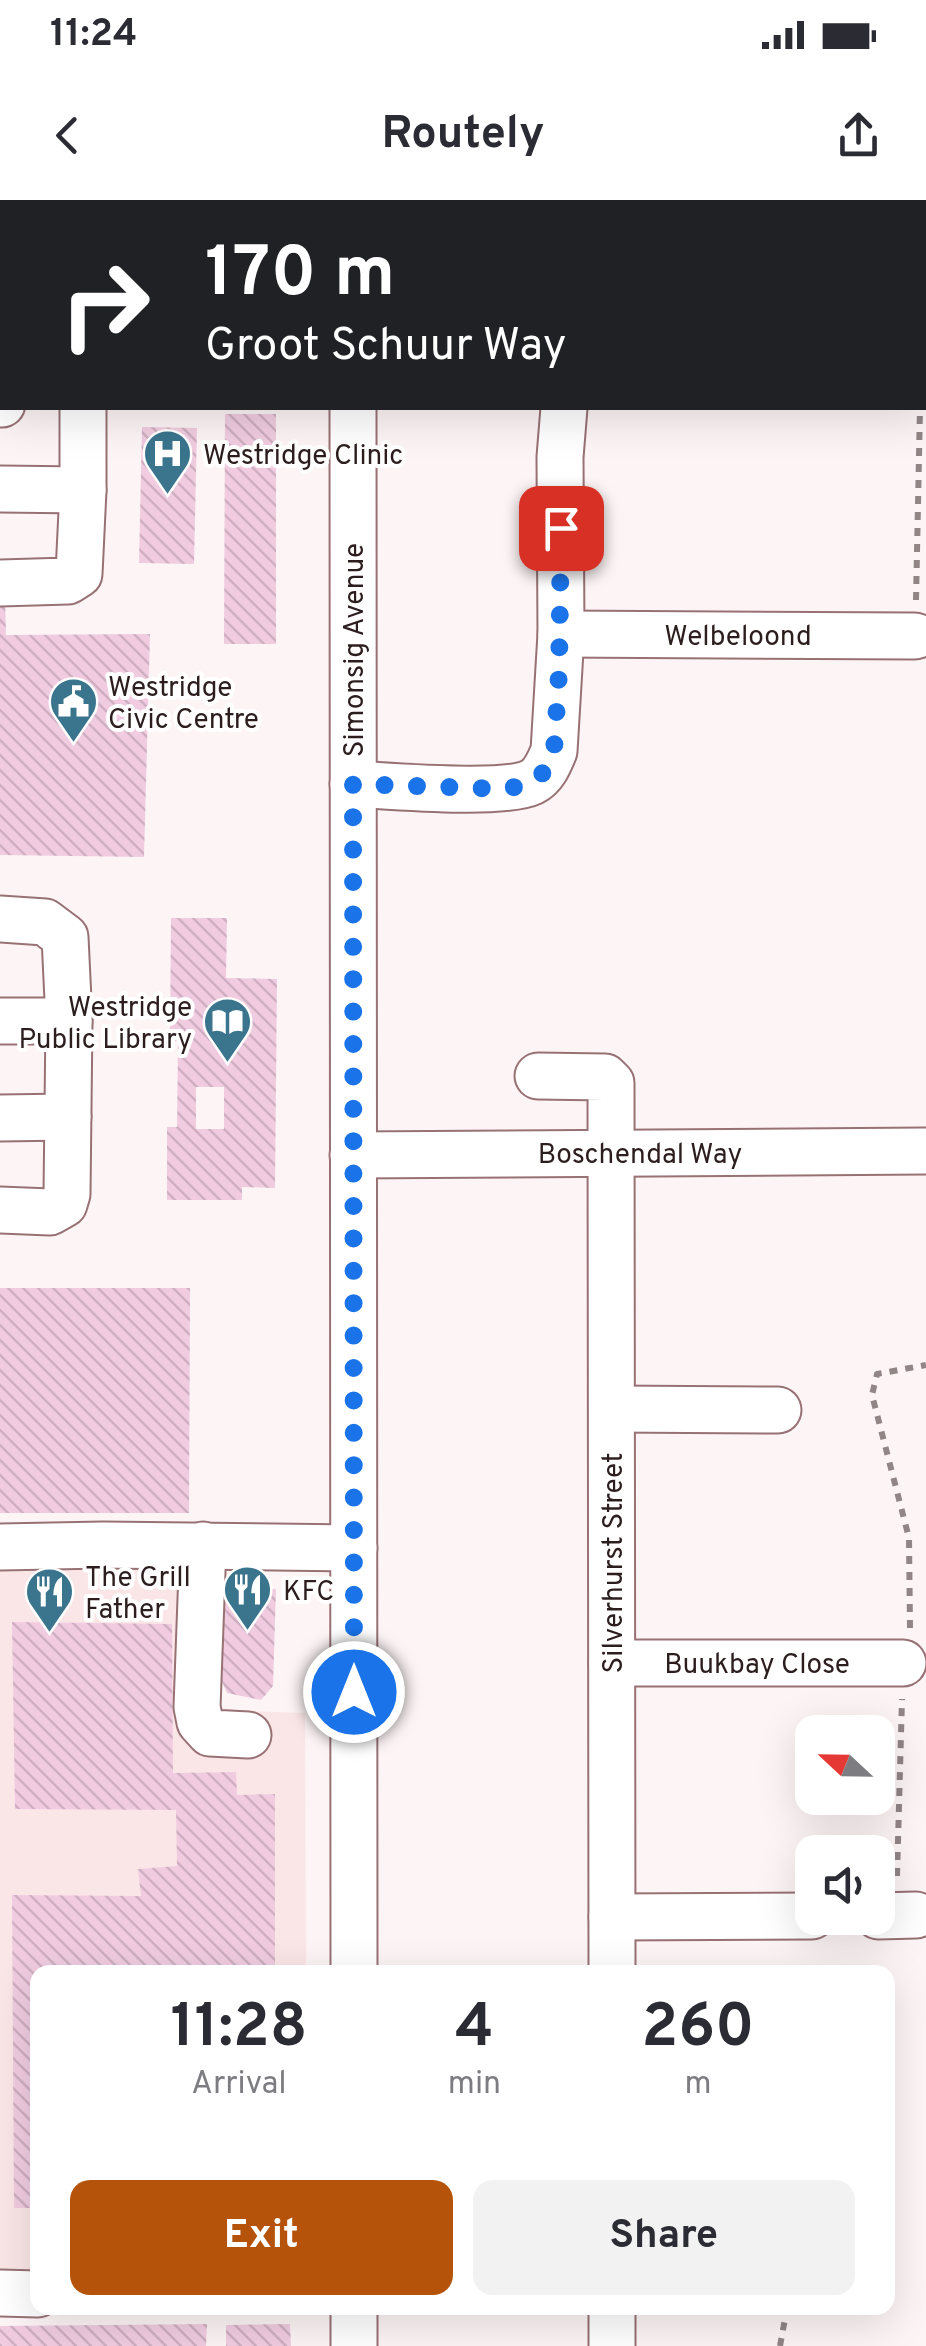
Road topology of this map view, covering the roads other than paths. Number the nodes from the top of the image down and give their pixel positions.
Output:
1 (83, 410) edge
2 (353, 410) edge
3 (564, 410) edge
4 (0, 489) edge
5 (84, 490) junction
6 (0, 583) edge
7 (561, 634) junction
8 (915, 636) road end
9 (353, 784) junction
10 (0, 919) edge
11 (0, 1021) edge
12 (68, 1021) junction
13 (538, 1076) dead end
14 (68, 1117) junction
15 (0, 1118) edge
16 (926, 1152) edge
17 (612, 1154) junction
18 (353, 1156) junction
19 (0, 1210) edge
20 (612, 1409) junction
21 (778, 1410) dead end
22 (203, 1545) junction
23 (0, 1547) edge
24 (354, 1548) junction
25 (612, 1663) junction
26 (903, 1663) road end
27 (248, 1735) dead end
28 (795, 1916) edge
29 (612, 1917) junction
30 (354, 1965) edge
31 (612, 1965) edge
32 (0, 2293) edge
33 (30, 2294) edge
34 (354, 2315) edge
35 (612, 2315) edge
36 (354, 2346) edge
37 (612, 2346) edge

1 - 5 street
2 - 9 street, Simonsig Avenue
3 - 7 street
4 - 5 street
5 - 6 street
7 - 8 street, Welbeloond
7 - 9 street
9 - 18 street, Simonsig Avenue
10 - 12 street
11 - 12 street
12 - 14 street
13 - 17 street, Silverhurst Street
14 - 15 street
14 - 19 street
16 - 17 street, Boschendal Way
17 - 18 street, Boschendal Way
17 - 20 street, Silverhurst Street
18 - 24 street, Simonsig Avenue
20 - 21 street
20 - 25 street, Silverhurst Street
22 - 23 street
22 - 24 street
22 - 27 street
24 - 30 street, Simonsig Avenue
25 - 26 street, Buukbay Close
25 - 29 street, Silverhurst Street
28 - 29 street
29 - 31 street, Silverhurst Street
32 - 33 street
34 - 36 street
35 - 37 street

